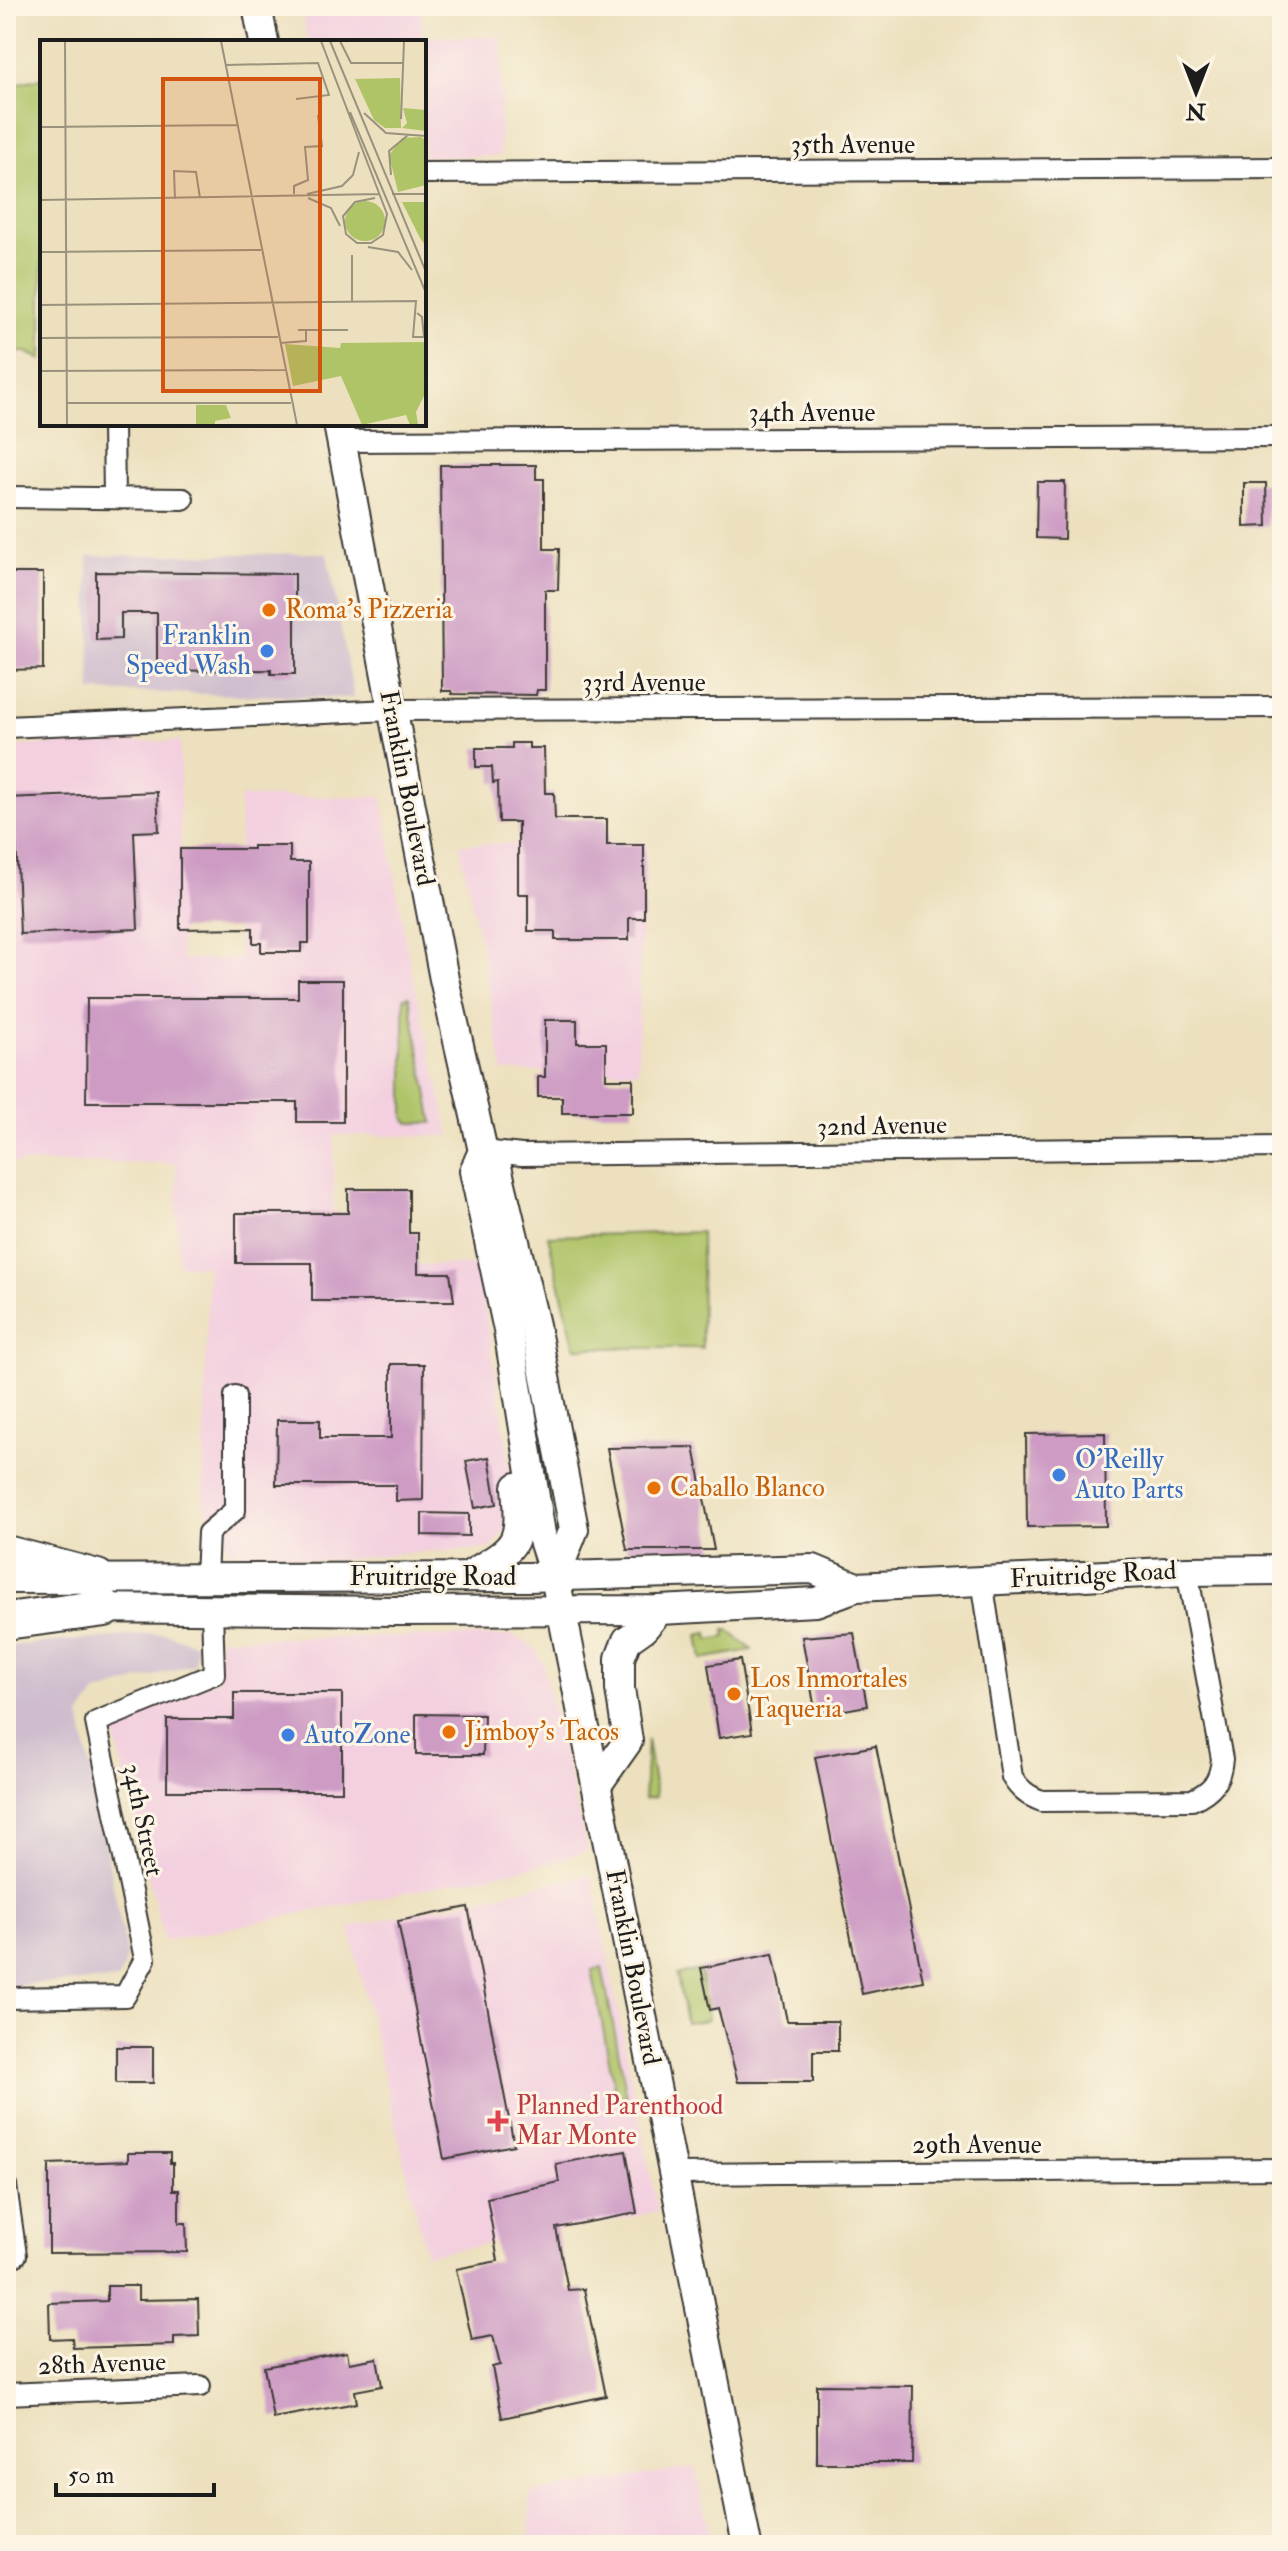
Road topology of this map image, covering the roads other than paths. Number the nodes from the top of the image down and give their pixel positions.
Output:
1 (257, 6) edge
2 (264, 40) edge
3 (1282, 168) edge
4 (426, 173) edge
5 (113, 426) edge
6 (340, 432) edge
7 (1282, 437) edge
8 (6, 497) edge
9 (114, 498) junction
10 (183, 499) dead end
11 (1282, 707) edge
12 (392, 710) junction
13 (6, 727) edge
14 (1282, 1147) edge
15 (483, 1151) junction
16 (235, 1396) dead end
17 (524, 1416) junction
18 (6, 1554) edge
19 (1282, 1570) edge
20 (1187, 1571) junction
21 (468, 1577) junction
22 (555, 1577) junction
23 (206, 1578) junction
24 (6, 1579) edge
25 (982, 1580) junction
26 (856, 1587) junction
27 (101, 1593) junction
28 (6, 1608) edge
29 (212, 1609) junction
30 (561, 1609) junction
31 (659, 1610) junction
32 (6, 1621) edge
33 (597, 1785) junction
34 (6, 1998) edge
35 (1282, 2169) edge
36 (673, 2174) junction
37 (6, 2186) edge
38 (16, 2255) dead end
39 (200, 2386) dead end
40 (6, 2394) edge
41 (747, 2545) edge

1 - 2 main road
3 - 4 street, 35th Avenue
5 - 9 street
6 - 7 street, 34th Avenue
6 - 12 main road, Franklin Boulevard
8 - 9 street
9 - 10 street
11 - 12 street, 33rd Avenue
12 - 13 street, 33rd Avenue
12 - 15 main road, Franklin Boulevard
14 - 15 street, 32nd Avenue
15 - 17 main road, Franklin Boulevard
15 - 22 main road, Franklin Boulevard
16 - 23 street
17 - 21 main road
17 - 22 main road, Franklin Boulevard
18 - 27 highway
19 - 20 main road, Fruitridge Road
20 - 25 main road, Fruitridge Road
20 - 25 street
21 - 22 main road, Fruitridge Road
21 - 23 main road, Fruitridge Road
22 - 26 main road, Fruitridge Road
22 - 30 main road, Franklin Boulevard
23 - 27 main road, Fruitridge Road
24 - 27 main road, Fruitridge Road
25 - 26 main road, Fruitridge Road
26 - 31 main road, Fruitridge Road
27 - 28 main road, Fruitridge Road
27 - 29 main road, Fruitridge Road
27 - 32 highway
29 - 30 main road, Fruitridge Road
29 - 34 street, 34th Street
30 - 31 main road, Fruitridge Road
30 - 33 main road, Franklin Boulevard
31 - 33 main road
33 - 36 main road, Franklin Boulevard
35 - 36 street, 29th Avenue
36 - 41 main road, Franklin Boulevard
37 - 38 street
39 - 40 street, 28th Avenue

